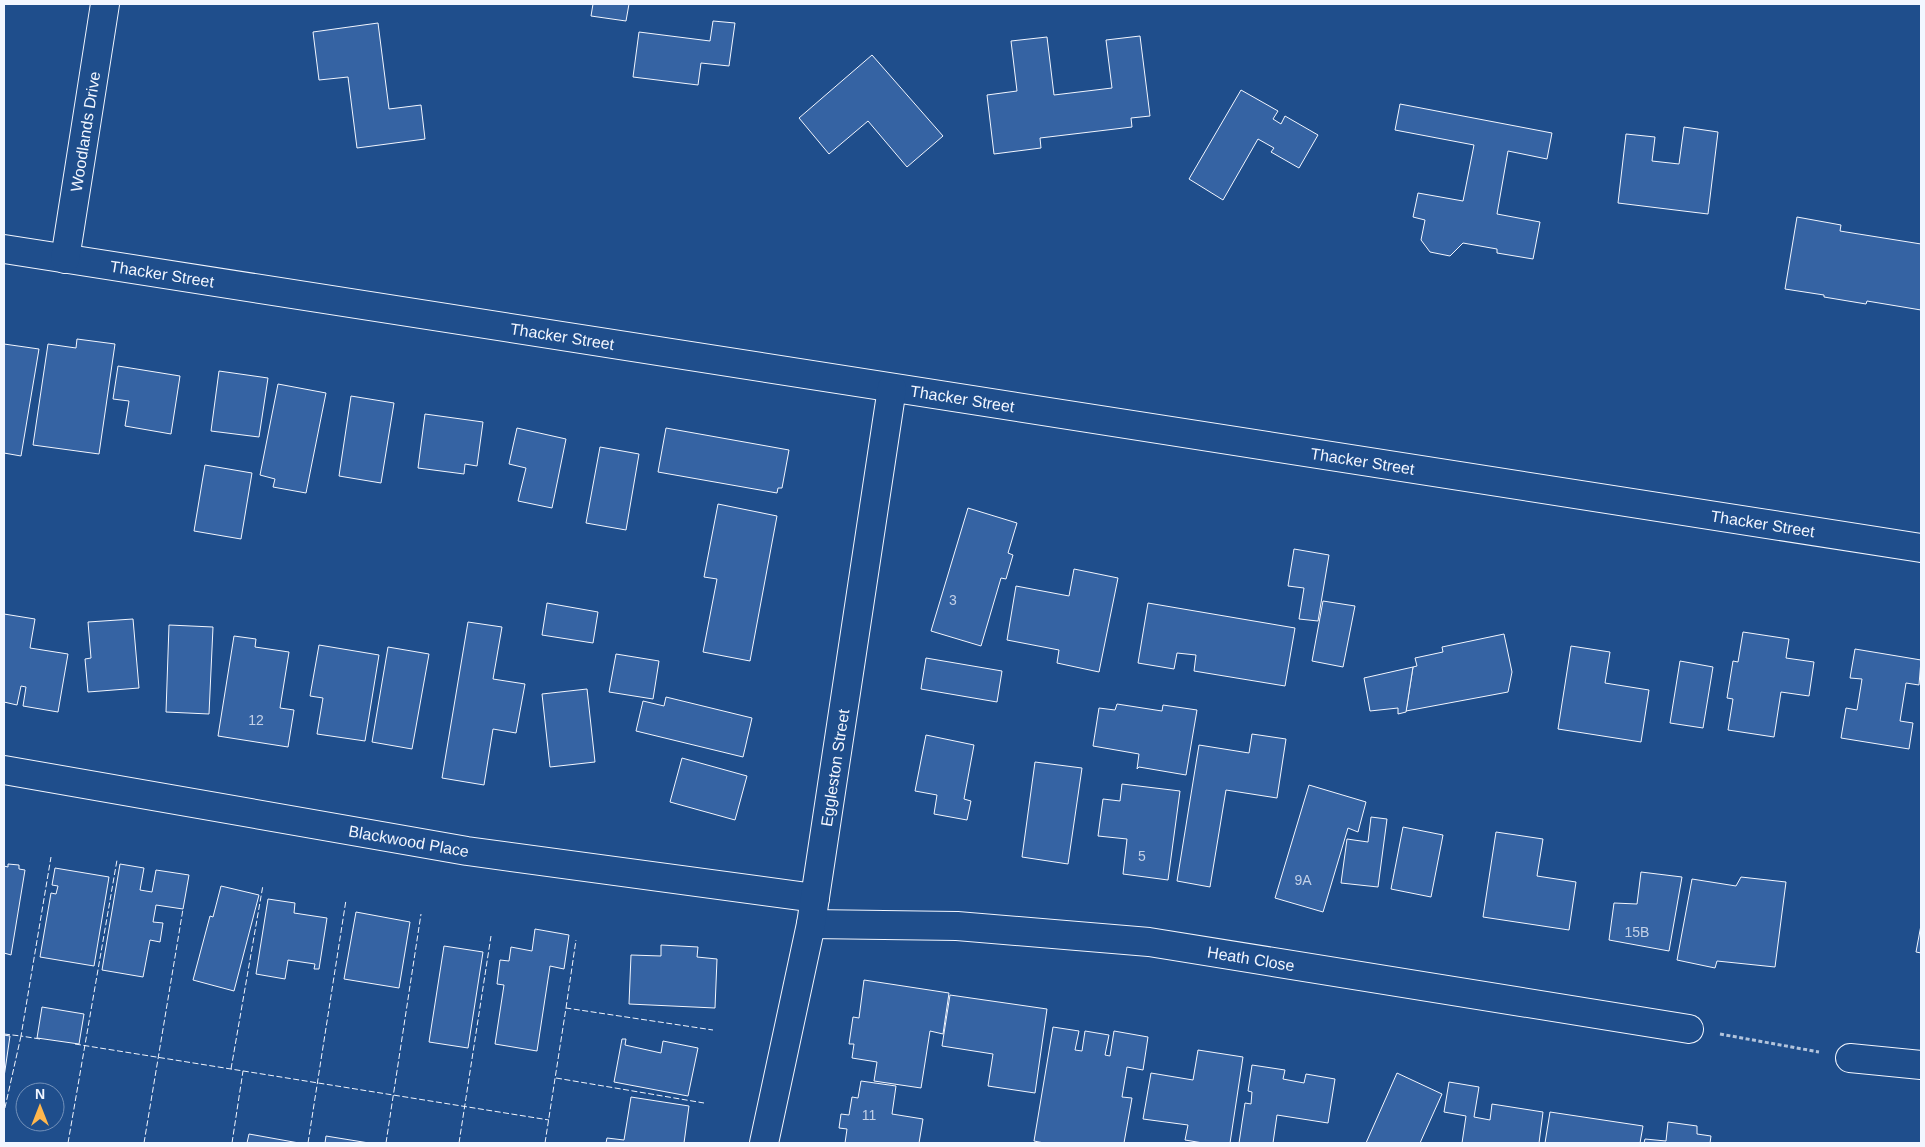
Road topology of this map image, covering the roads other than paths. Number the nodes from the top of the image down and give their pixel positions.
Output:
1 (105, 4) edge
2 (4, 249) edge
3 (65, 259) junction
4 (892, 388) junction
5 (1921, 548) edge
6 (4, 770) edge
7 (815, 898) junction
8 (811, 924) junction
9 (1690, 1028) road end
10 (1850, 1058) road end
11 (1921, 1066) edge
12 (764, 1143) edge

1 - 3 street, Woodlands Drive
2 - 3 street, Thacker Street
3 - 4 street, Thacker Street
4 - 5 street, Thacker Street
4 - 7 street, Eggleston Street
6 - 7 street, Blackwood Place
7 - 8 street, Eggleston Street
8 - 9 street, Heath Close
8 - 12 street, Eggleston Street
10 - 11 street

